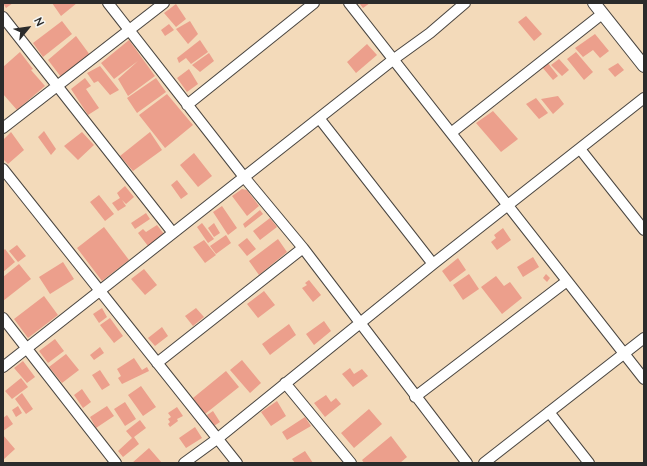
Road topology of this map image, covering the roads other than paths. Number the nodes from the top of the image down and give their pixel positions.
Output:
1 (108, 3) edge
2 (164, 3) edge
3 (314, 3) edge
4 (349, 3) edge
5 (465, 3) edge
6 (594, 3) edge
7 (602, 14) junction
8 (3, 17) edge
9 (129, 30) junction
10 (394, 60) junction
11 (644, 66) edge
12 (58, 86) junction
13 (644, 98) edge
14 (188, 105) junction
15 (319, 118) junction
16 (3, 128) edge
17 (451, 133) junction
18 (580, 149) junction
19 (3, 169) edge
20 (244, 177) junction
21 (508, 205) junction
22 (644, 230) edge
23 (173, 233) junction
24 (303, 248) junction
25 (433, 264) junction
26 (567, 281) junction
27 (100, 291) junction
28 (3, 318) edge
29 (361, 322) junction
30 (644, 338) edge
31 (26, 348) junction
32 (624, 354) junction
33 (157, 363) junction
34 (3, 366) edge
35 (644, 379) edge
36 (285, 383) junction
37 (415, 397) junction
38 (549, 412) junction
39 (217, 439) junction
40 (116, 463) edge
41 (184, 463) edge
42 (237, 463) edge
43 (351, 463) edge
44 (467, 463) edge
45 (484, 463) edge
46 (589, 463) edge

1 - 9 street
2 - 9 street
3 - 14 street
4 - 10 street
5 - 10 street
6 - 7 street
7 - 11 street
7 - 17 street
8 - 12 street
9 - 12 street
9 - 14 street
10 - 15 street
10 - 17 street
12 - 16 street
12 - 23 street
13 - 18 street
14 - 20 street
15 - 20 street
15 - 25 street
17 - 21 street
18 - 21 street
18 - 22 street
19 - 27 street
20 - 23 street
20 - 24 street
21 - 25 street
21 - 26 street
23 - 27 street
24 - 29 street
24 - 33 street
25 - 29 street
26 - 32 street
26 - 37 street
27 - 31 street
27 - 33 street
28 - 31 street
29 - 36 street
29 - 37 street
30 - 32 street
31 - 34 street
31 - 40 street
32 - 35 street
32 - 38 street
33 - 39 street
36 - 39 street
36 - 43 street
37 - 44 street
38 - 45 street
38 - 46 street
39 - 41 street
39 - 42 street

